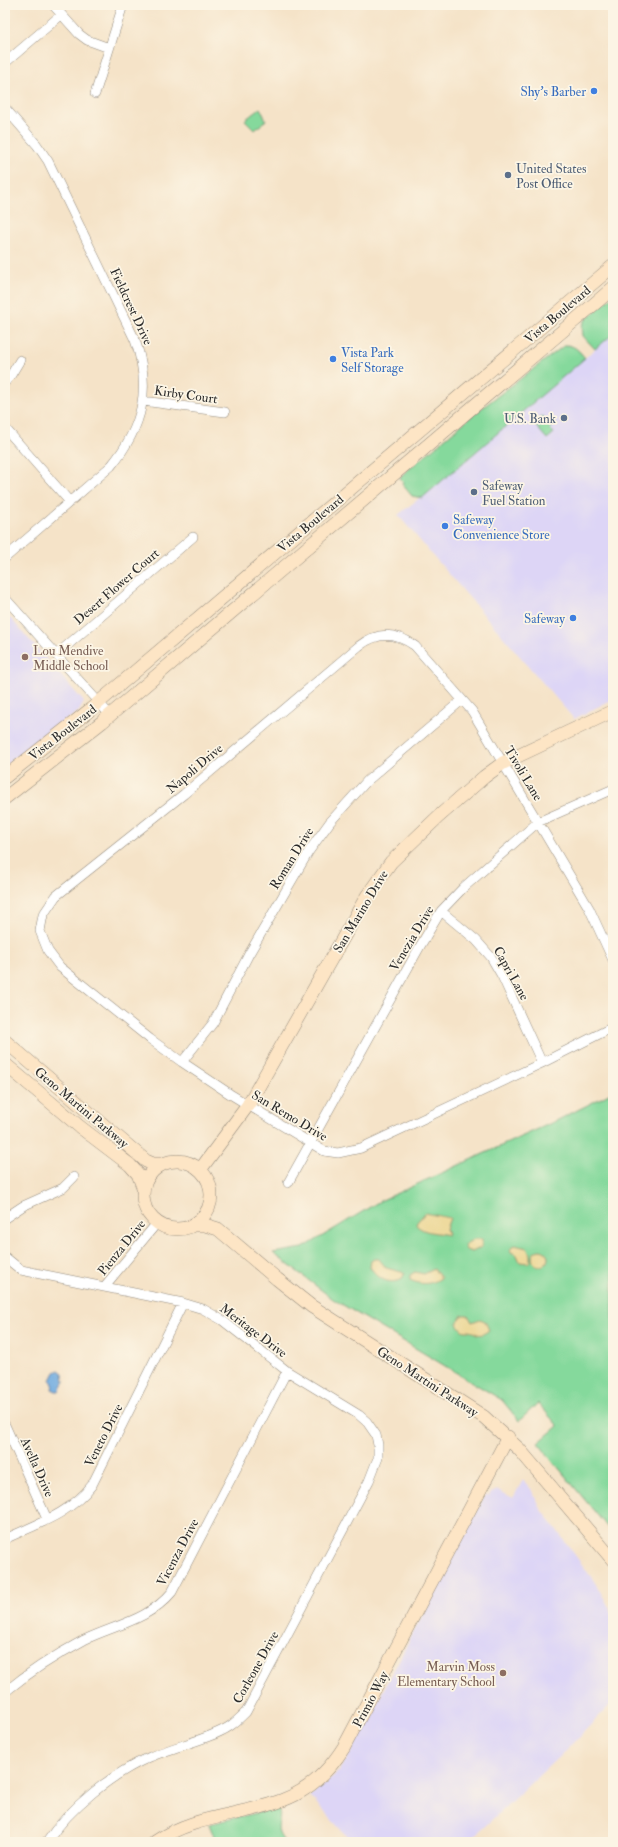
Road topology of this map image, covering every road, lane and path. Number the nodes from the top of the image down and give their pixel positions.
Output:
1 (52, 5) edge
2 (123, 5) edge
3 (61, 14) junction
4 (109, 48) junction
5 (5, 63) edge
6 (95, 94) dead end
7 (5, 108) edge
8 (613, 266) edge
9 (613, 288) edge
10 (20, 360) dead end
11 (5, 382) edge
12 (143, 401) junction
13 (225, 412) dead end
14 (5, 428) edge
15 (70, 502) junction
16 (193, 537) dead end
17 (5, 558) edge
18 (5, 598) edge
19 (378, 636) joint
20 (56, 655) junction
21 (462, 700) junction
22 (99, 703) junction
23 (613, 711) edge
24 (110, 715) junction
25 (503, 763) junction
26 (5, 777) edge
27 (613, 789) edge
28 (5, 798) edge
29 (538, 822) junction
30 (441, 911) junction
31 (40, 930) joint
32 (613, 960) edge
33 (613, 1027) edge
34 (5, 1041) edge
35 (182, 1062) junction
36 (542, 1063) junction
37 (5, 1064) edge
38 (248, 1104) junction
39 (310, 1142) junction
40 (162, 1164) junction
41 (200, 1170) junction
42 (74, 1177) dead end
43 (288, 1182) dead end
44 (143, 1187) junction
45 (210, 1207) junction
46 (5, 1218) edge
47 (157, 1223) junction
48 (193, 1225) junction
49 (218, 1229) junction
50 (5, 1257) edge
51 (104, 1287) junction
52 (183, 1303) junction
53 (287, 1371) junction
54 (5, 1425) edge
55 (508, 1437) junction
56 (377, 1438) joint
57 (47, 1519) junction
58 (5, 1539) edge
59 (613, 1560) edge
60 (5, 1692) edge
61 (47, 1842) edge
62 (155, 1842) edge

1 - 3 street
2 - 4 street
3 - 4 street
3 - 5 street
4 - 6 street
7 - 12 street, Fieldcrest Drive
8 - 22 street, Vista Boulevard
9 - 24 street, Vista Boulevard
10 - 11 street
12 - 13 street, Kirby Court
12 - 15 street, Fieldcrest Drive
14 - 15 street
15 - 17 street, Fieldcrest Drive
16 - 20 street, Desert Flower Court
18 - 20 street
19 - 21 street, Tivoli Lane
19 - 31 street, Napoli Drive
20 - 22 street
21 - 25 street, Tivoli Lane
21 - 35 street, Roman Drive
22 - 24 street
22 - 26 street, Vista Boulevard
23 - 25 street, San Marino Drive
24 - 28 street, Vista Boulevard
25 - 29 street, Tivoli Lane
25 - 38 street, San Marino Drive
27 - 29 street, Venezia Drive
29 - 30 street, Venezia Drive
29 - 32 street, Tivoli Lane
30 - 36 street, Capri Lane
30 - 39 street, Venezia Drive
31 - 35 street, San Remo Drive
33 - 36 street, San Remo Drive
34 - 40 street, Geno Martini Parkway
35 - 38 street, San Remo Drive
36 - 39 street, San Remo Drive
37 - 44 street, Geno Martini Parkway
38 - 39 street, San Remo Drive
38 - 41 street, San Marino Drive
39 - 43 street, Venezia Drive
40 - 41 street
40 - 44 street
41 - 45 street
42 - 46 street
44 - 47 street
45 - 48 street
45 - 49 street
47 - 48 street
47 - 51 street, Pienza Drive
48 - 49 street
49 - 55 street, Geno Martini Parkway
50 - 51 street, Meritage Drive
51 - 52 street, Meritage Drive
52 - 53 street, Meritage Drive
52 - 57 street, Veneto Drive
53 - 56 street, Meritage Drive
53 - 60 street, Vicenza Drive
54 - 57 street, Avella Drive
55 - 59 street, Geno Martini Parkway
55 - 62 street, Primio Way
56 - 61 street, Corleone Drive
57 - 58 street, Veneto Drive

